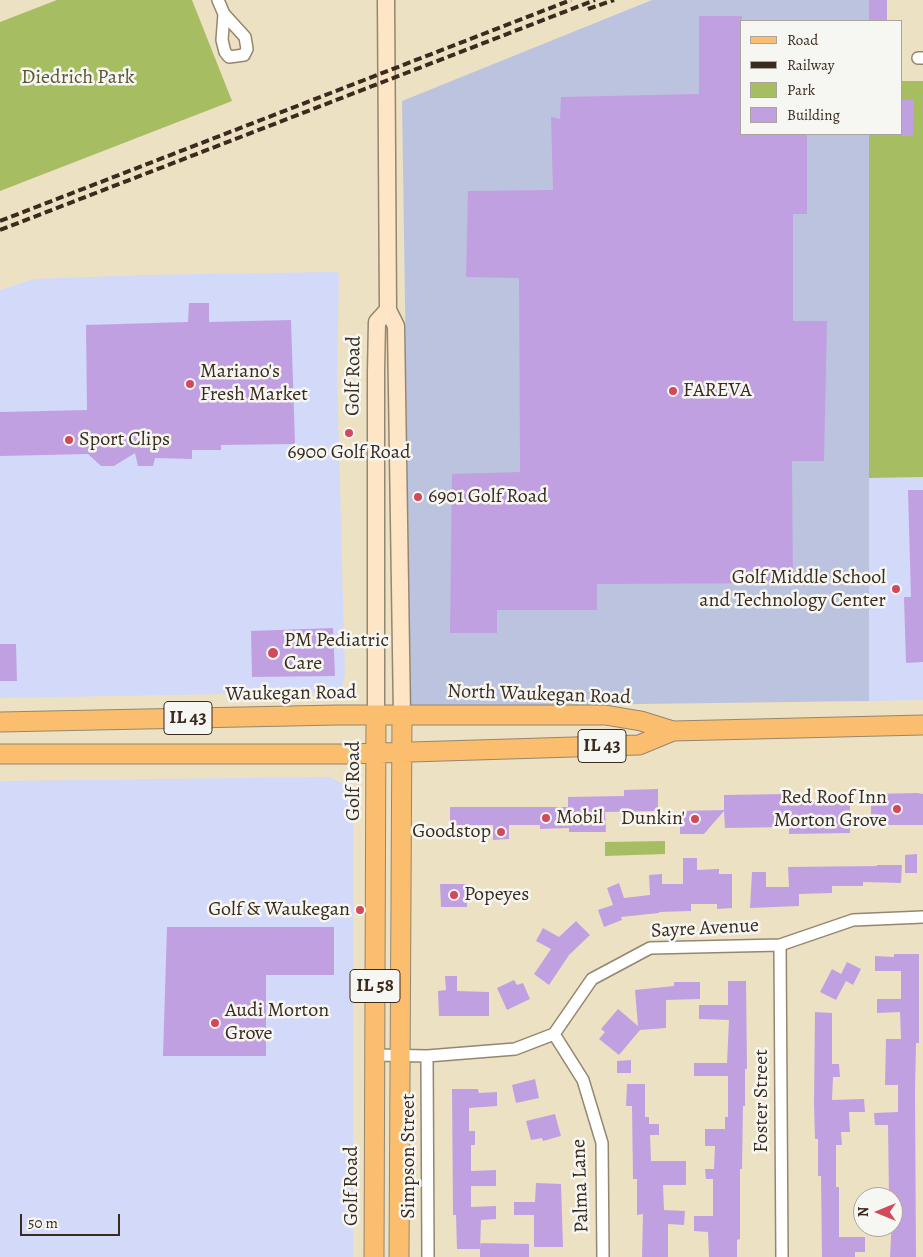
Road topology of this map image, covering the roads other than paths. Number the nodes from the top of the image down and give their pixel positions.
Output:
1 (218, 0) edge
2 (386, 0) edge
3 (224, 14) dead end
4 (388, 310) junction
5 (376, 715) junction
6 (402, 715) junction
7 (0, 722) edge
8 (923, 725) edge
9 (673, 731) junction
10 (402, 752) junction
11 (376, 753) junction
12 (0, 754) edge
13 (923, 917) edge
14 (780, 944) junction
15 (554, 1034) junction
16 (374, 1055) junction
17 (399, 1055) junction
18 (427, 1056) junction
19 (374, 1257) edge
20 (399, 1257) edge
21 (428, 1257) edge
22 (603, 1257) edge
23 (782, 1257) edge

1 - 3 street
2 - 4 main road, Golf Road
4 - 5 main road, Golf Road
4 - 6 main road, Golf Road
5 - 6 main road, Waukegan Road / IL 43
5 - 7 main road, Waukegan Road / IL 43
5 - 11 main road, Golf Road / IL 58
6 - 9 main road, North Waukegan Road / IL 43
6 - 10 main road, Golf Road
8 - 9 main road, North Waukegan Road / IL 43
9 - 10 main road, North Waukegan Road / IL 43
10 - 11 main road, IL 43
10 - 17 main road, Golf Road / IL 58
11 - 12 main road, IL 43
11 - 16 main road, Golf Road / IL 58
13 - 14 street, Sayre Avenue
14 - 15 street, Sayre Avenue
14 - 23 street, Foster Street
15 - 18 street
15 - 22 street, Palma Lane
16 - 17 street
16 - 19 main road, Golf Road / IL 58
17 - 18 street
17 - 20 main road, Golf Road / IL 58
18 - 21 street, Simpson Street

